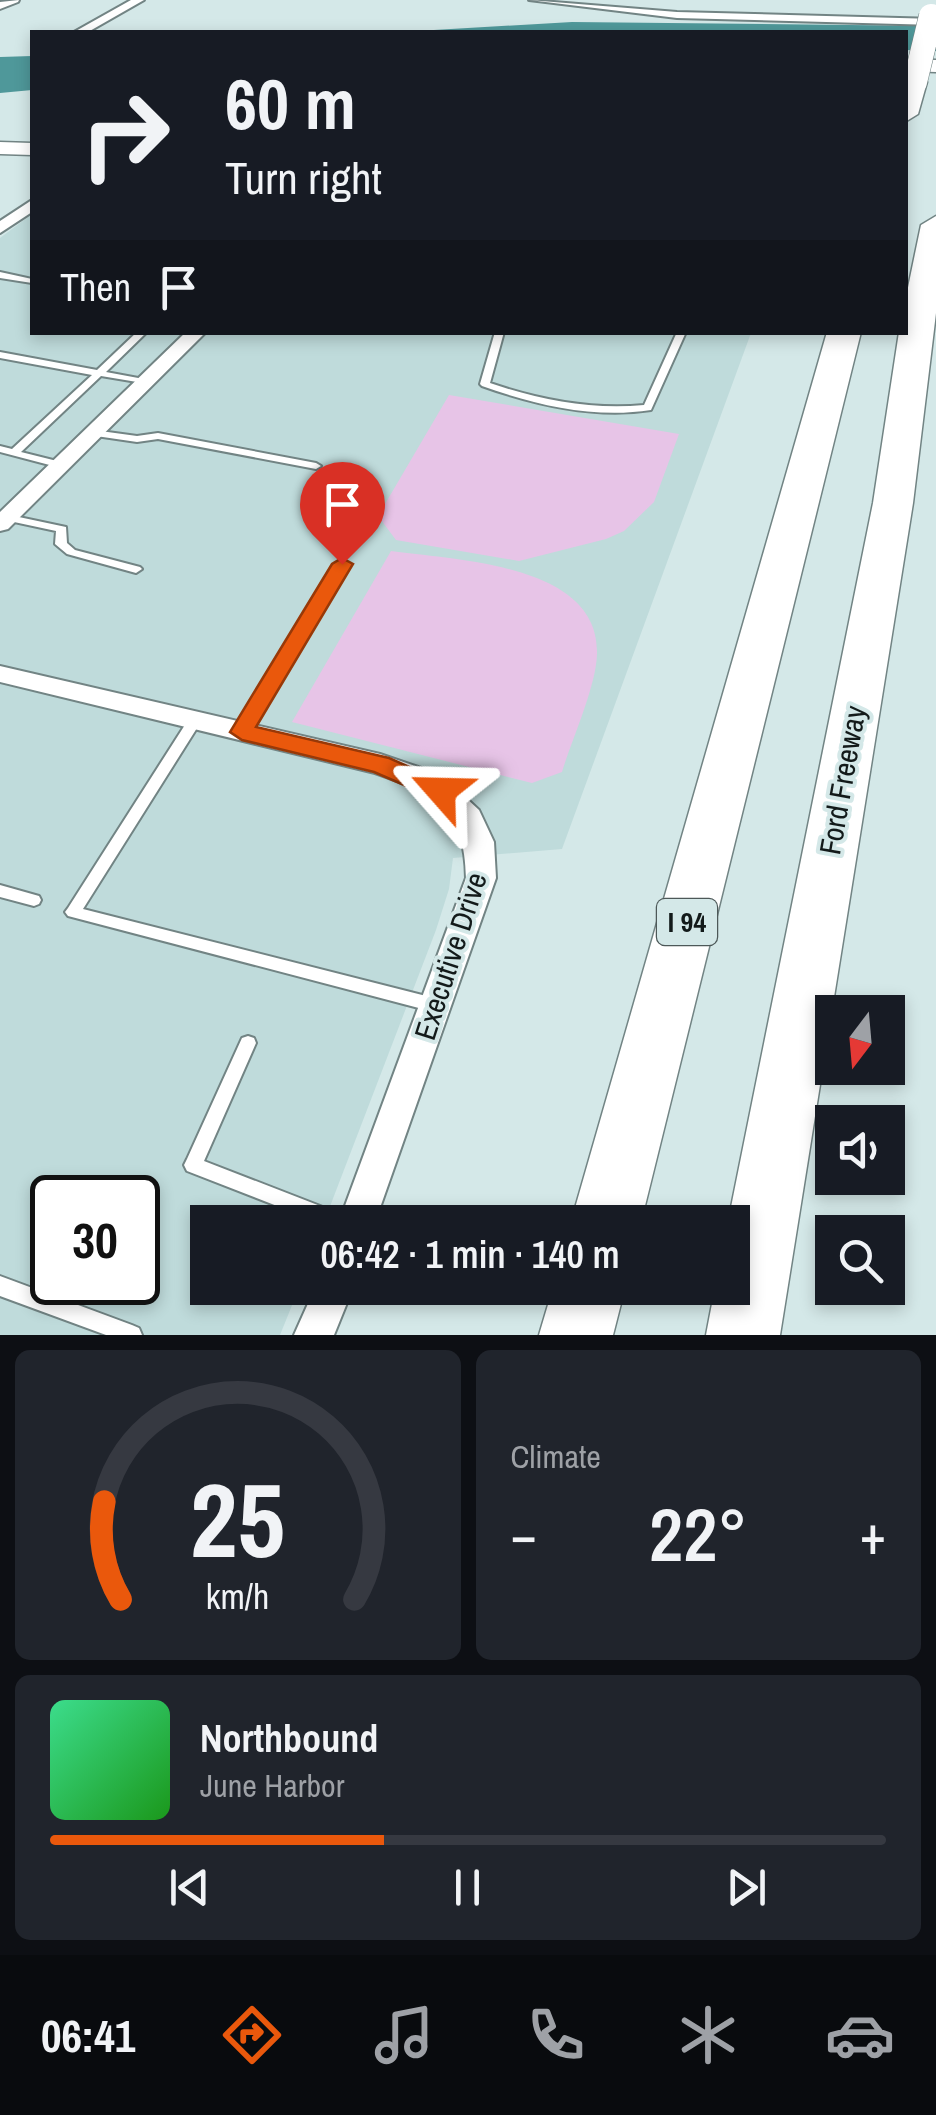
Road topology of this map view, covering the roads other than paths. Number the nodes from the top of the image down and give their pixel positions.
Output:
1 (14, 0) edge
2 (140, 0) edge
3 (534, 0) edge
4 (612, 5) edge
5 (0, 6) edge
6 (934, 13) edge
7 (84, 30) edge
8 (936, 66) edge
9 (910, 74) edge
10 (0, 148) edge
11 (30, 149) edge
12 (30, 206) edge
13 (936, 225) edge
14 (0, 228) edge
15 (0, 275) edge
16 (30, 281) edge
17 (140, 335) edge
18 (194, 335) edge
19 (499, 335) edge
20 (681, 335) edge
21 (819, 335) edge
22 (843, 335) edge
23 (0, 355) edge
24 (98, 373) junction
25 (146, 382) junction
26 (936, 384) edge
27 (94, 434) junction
28 (0, 449) edge
29 (15, 452) junction
30 (812, 454) junction
31 (60, 466) junction
32 (316, 466) dead end
33 (893, 503) junction
34 (2, 519) edge
35 (342, 564) dead end
36 (136, 569) dead end
37 (0, 674) edge
38 (196, 720) junction
39 (242, 732) junction
40 (0, 890) edge
41 (34, 900) dead end
42 (436, 1006) junction
43 (248, 1042) dead end
44 (296, 1205) edge
45 (363, 1205) edge
46 (611, 1205) edge
47 (0, 1286) edge
48 (327, 1305) edge
49 (584, 1305) edge
50 (132, 1335) edge
51 (314, 1335) edge
52 (576, 1335) edge
53 (743, 1335) edge

1 - 5 street
2 - 7 street
3 - 4 street
4 - 6 street
6 - 9 highway, bridge
8 - 9 street
10 - 11 street
12 - 14 street
13 - 33 highway, Ford Freeway
15 - 16 lane
17 - 24 lane
18 - 25 street
19 - 20 lane
21 - 30 highway
22 - 30 highway, I 94
23 - 24 lane
24 - 25 lane
24 - 29 lane
25 - 27 street
26 - 33 highway
27 - 31 street
27 - 32 lane
28 - 29 lane
29 - 31 lane
30 - 46 highway, I 94
31 - 34 street
33 - 53 highway, Ford Freeway
34 - 36 lane
35 - 39 lane
37 - 38 street, Executive Drive
38 - 39 street, Executive Drive
38 - 42 lane
39 - 42 street, Executive Drive
40 - 41 lane
42 - 45 street, Executive Drive
43 - 44 lane
47 - 50 lane
48 - 51 street
49 - 52 highway

